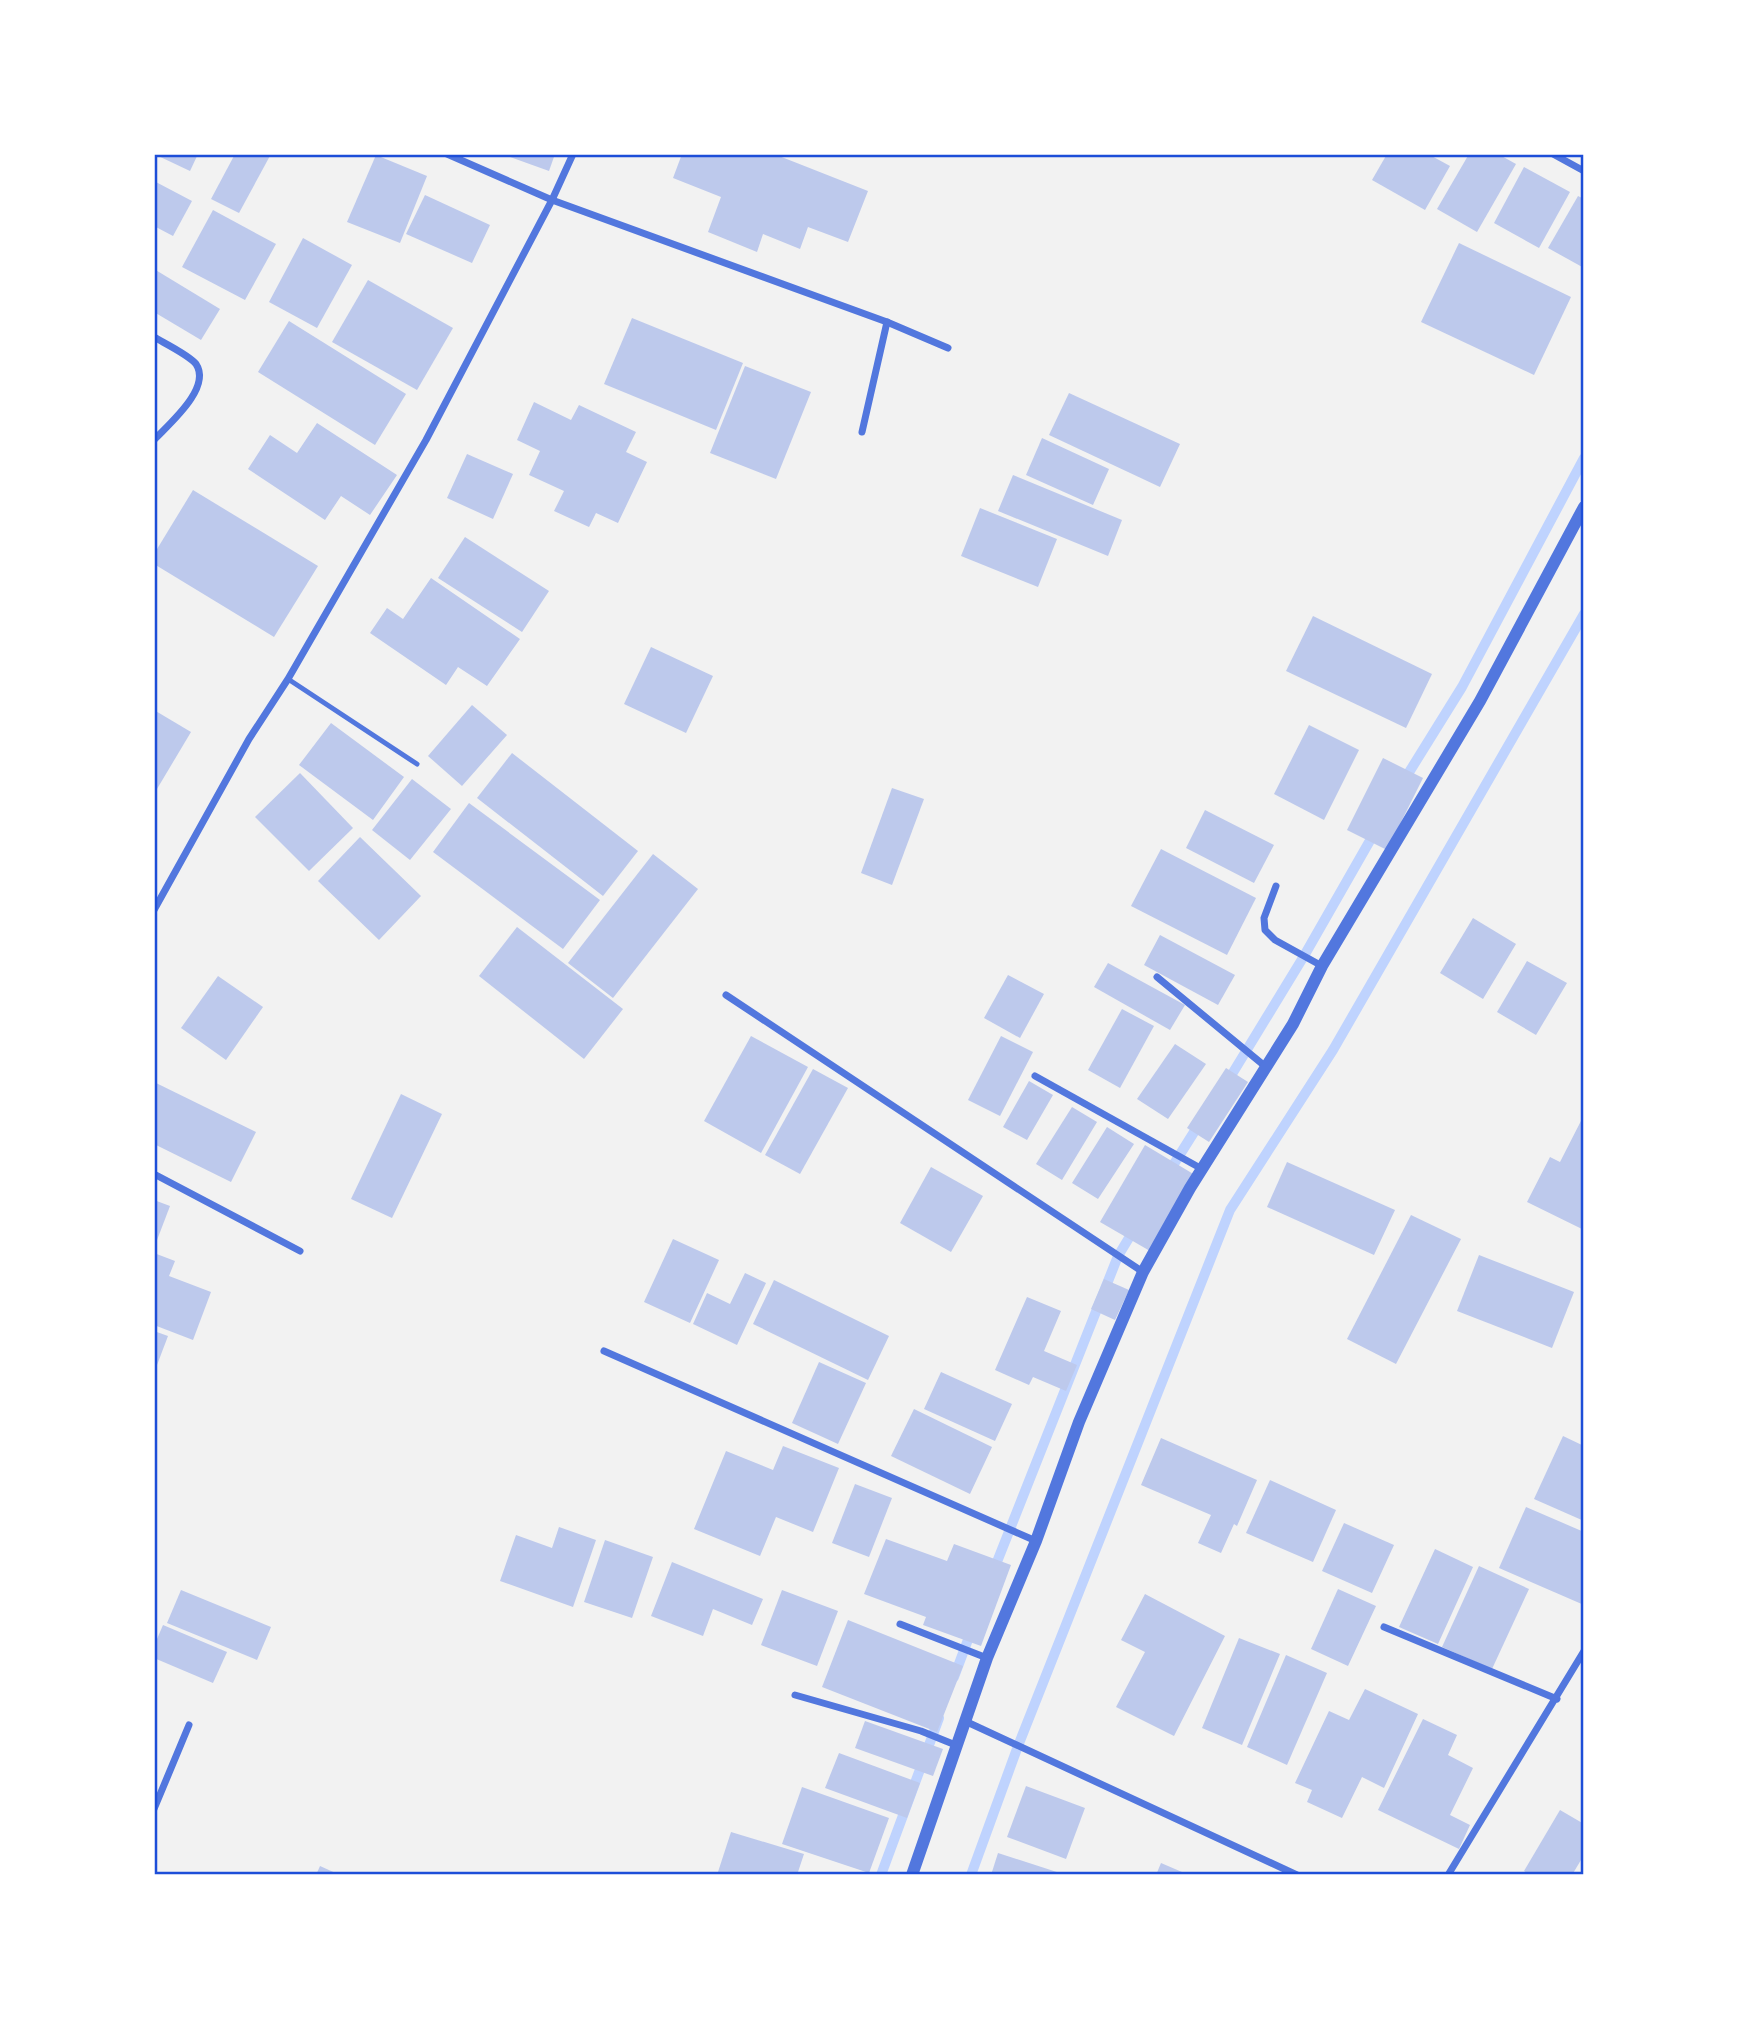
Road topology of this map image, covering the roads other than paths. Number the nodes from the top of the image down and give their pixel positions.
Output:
1 (447, 154) edge
2 (573, 154) edge
3 (1553, 154) edge
4 (1584, 171) edge
5 (552, 200) junction
6 (887, 322) junction
7 (154, 337) edge
8 (948, 348) dead end
9 (862, 432) dead end
10 (154, 440) edge
11 (1584, 507) edge
12 (288, 679) junction
13 (417, 764) dead end
14 (1276, 886) dead end
15 (154, 911) edge
16 (1322, 966) junction
17 (1157, 977) dead end
18 (726, 995) dead end
19 (1266, 1067) junction
20 (1035, 1076) dead end
21 (1202, 1169) junction
22 (154, 1174) edge
23 (300, 1251) dead end
24 (1143, 1272) junction
25 (604, 1351) dead end
26 (1036, 1541) junction
27 (900, 1623) dead end
28 (1384, 1627) dead end
29 (1584, 1651) edge
30 (987, 1658) junction
31 (795, 1695) dead end
32 (1557, 1699) junction
33 (967, 1721) junction
34 (189, 1726) dead end
35 (958, 1746) junction
36 (154, 1809) edge
37 (912, 1875) edge
38 (1297, 1875) edge
39 (1448, 1875) edge

1 - 5 street
2 - 5 street
3 - 4 street
5 - 6 street
5 - 12 street
6 - 8 street
6 - 9 street
7 - 10 street
11 - 16 street
12 - 13 lane
12 - 15 street
14 - 16 street
16 - 19 street
17 - 19 street
18 - 24 street
19 - 21 street
20 - 21 street
21 - 24 street
22 - 23 street
24 - 26 street
25 - 26 street
26 - 30 street
27 - 30 street
28 - 32 street
29 - 32 street
30 - 33 street
31 - 35 street
32 - 39 street
33 - 35 street
33 - 38 street
34 - 36 street
35 - 37 street

